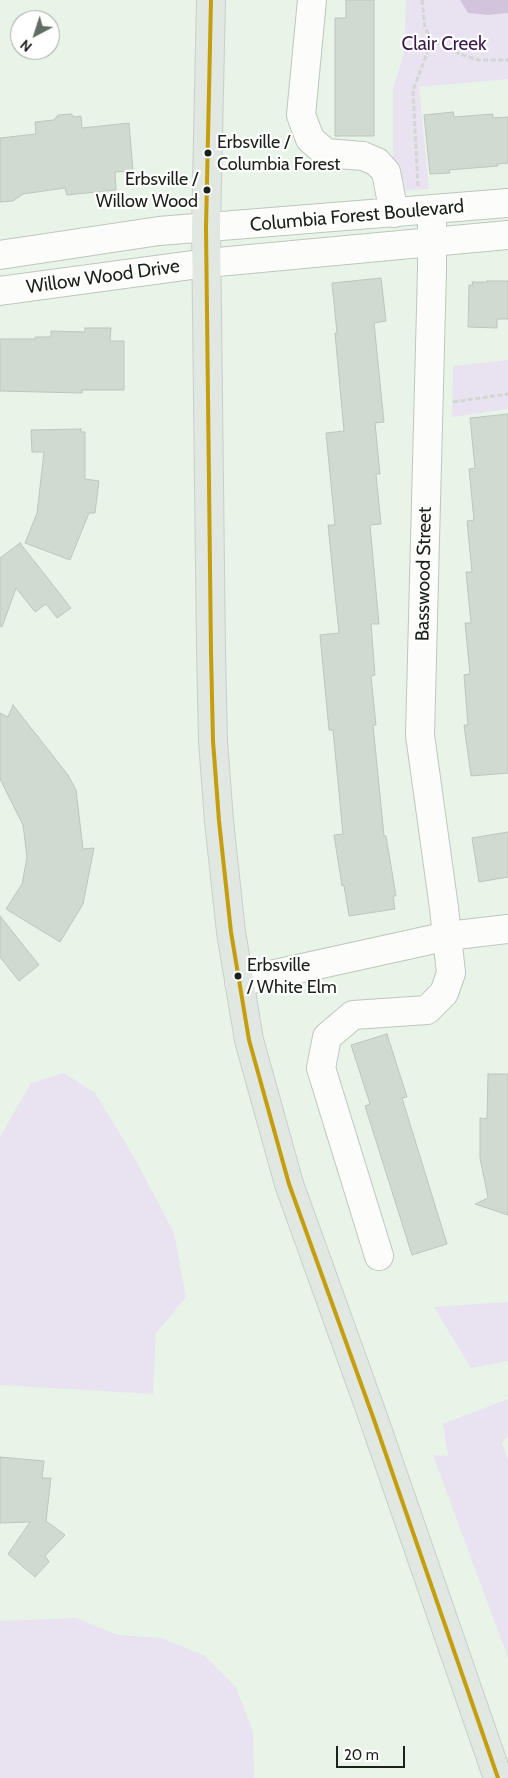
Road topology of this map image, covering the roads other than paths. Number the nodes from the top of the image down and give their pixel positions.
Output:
1 (212, 0) edge
2 (312, 0) edge
3 (508, 203) edge
4 (415, 211) junction
5 (206, 228) junction
6 (508, 235) edge
7 (431, 242) junction
8 (0, 255) edge
9 (207, 263) junction
10 (0, 291) edge
11 (508, 929) edge
12 (448, 936) junction
13 (239, 982) junction
14 (379, 1256) dead end
15 (498, 1778) edge

1 - 5 main road
2 - 4 street, Basswood Street
3 - 4 street, Columbia Forest Boulevard
4 - 5 street, Columbia Forest Boulevard
4 - 7 street, Basswood Street
5 - 8 street, Willow Wood Drive
5 - 9 main road
6 - 7 street, Columbia Forest Boulevard
7 - 9 street, Columbia Forest Boulevard
7 - 12 street, Basswood Street
9 - 10 street, Willow Wood Drive
9 - 13 main road
11 - 12 street
12 - 13 street
12 - 14 street, Basswood Street
13 - 15 main road

